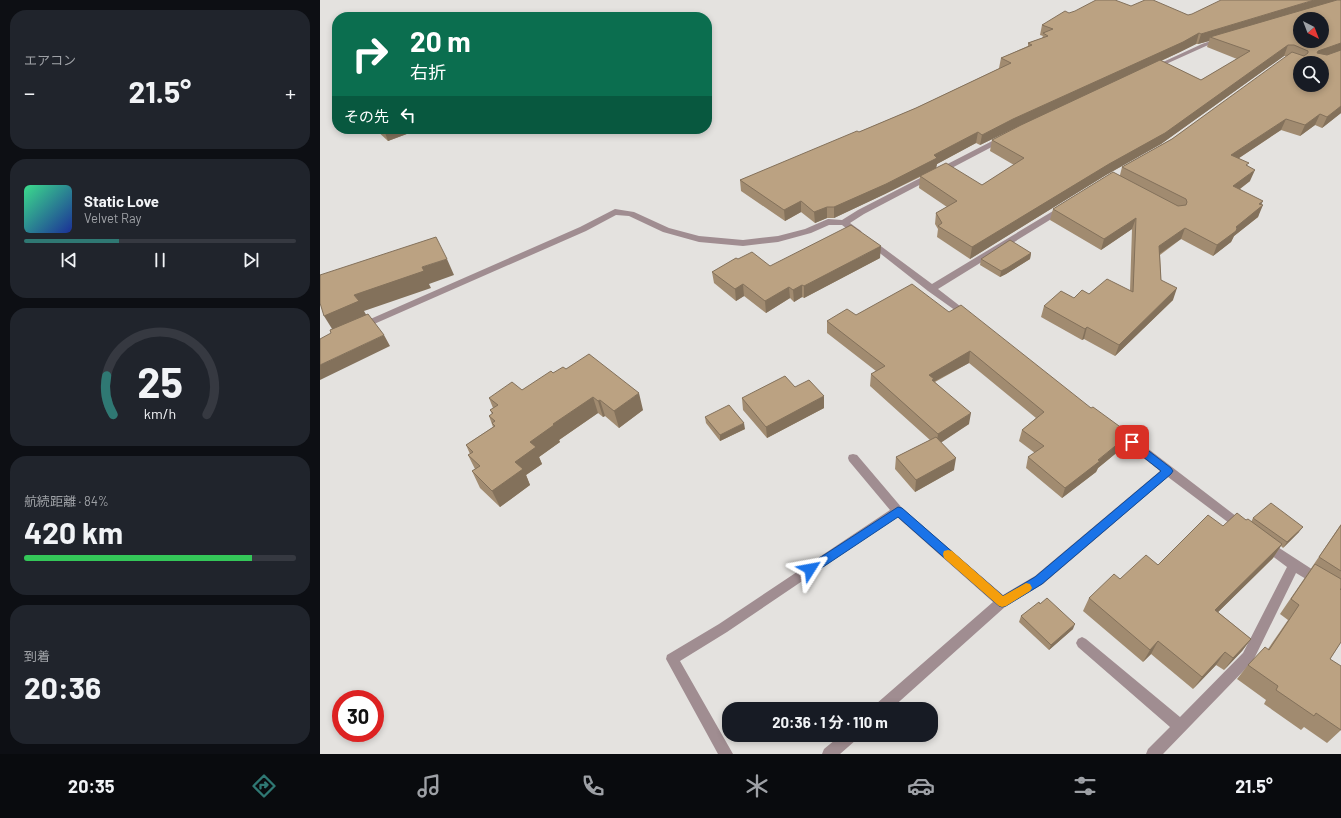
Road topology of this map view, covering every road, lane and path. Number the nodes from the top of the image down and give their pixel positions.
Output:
1 (1225, 38) edge
2 (1147, 72) edge
3 (1008, 137) edge
4 (1071, 203) edge
5 (844, 223) junction
6 (932, 289) junction
7 (976, 322) edge
8 (357, 328) edge
9 (1108, 423) edge
10 (853, 458) dead end
11 (1168, 471) junction
12 (898, 511) junction
13 (1294, 565) junction
14 (1341, 595) edge
15 (1002, 602) junction
16 (1082, 643) dead end
17 (888, 702) edge
18 (1180, 726) junction
19 (843, 742) edge
20 (726, 754) edge
21 (829, 754) edge
22 (1152, 754) edge

1 - 2 street
3 - 5 street
4 - 6 street
5 - 6 street
5 - 8 street
6 - 7 street
9 - 11 street
10 - 12 street
11 - 13 street
11 - 15 street
12 - 15 street
12 - 20 street
13 - 14 street
13 - 18 street
15 - 17 street
16 - 18 street
18 - 22 street
19 - 21 street

